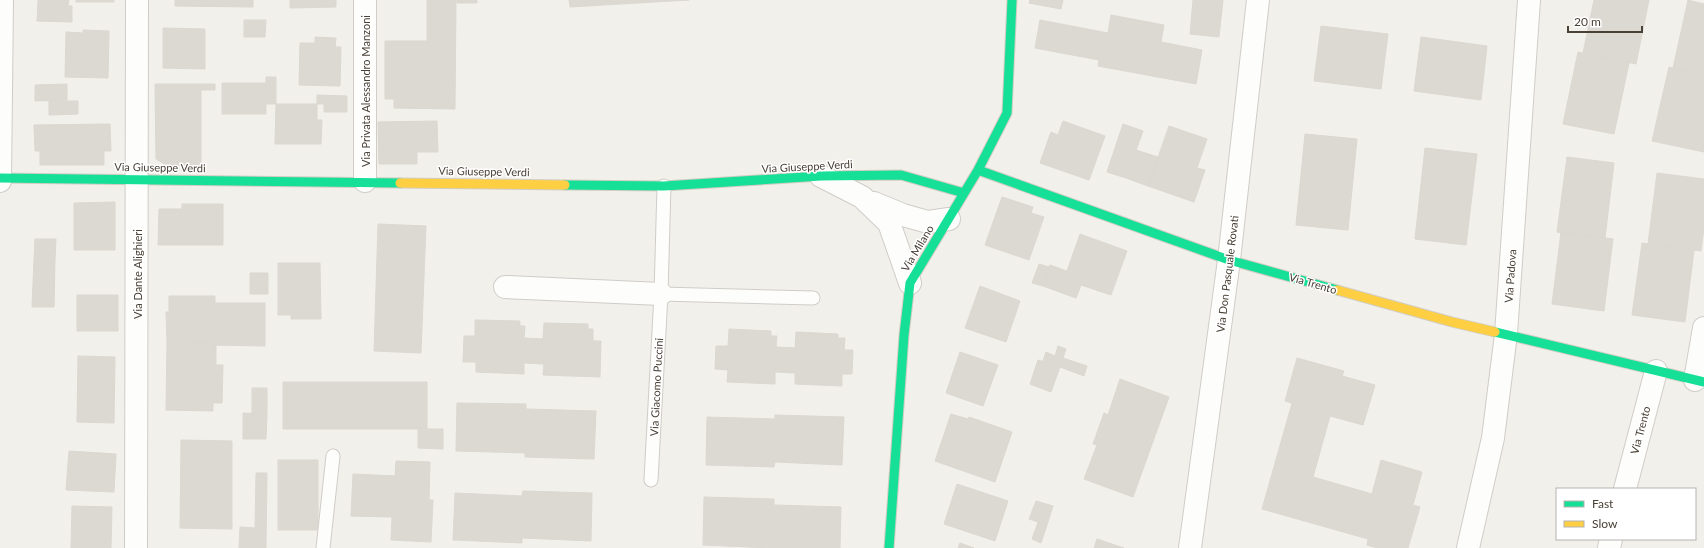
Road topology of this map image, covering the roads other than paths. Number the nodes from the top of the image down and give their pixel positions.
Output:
1 (2, 0) edge
2 (137, 0) edge
3 (365, 0) edge
4 (1012, 0) edge
5 (1258, 0) edge
6 (1529, 0) edge
7 (1, 81) edge
8 (978, 170) junction
9 (821, 176) junction
10 (137, 179) junction
11 (0, 180) edge
12 (365, 181) junction
13 (664, 186) junction
14 (964, 193) junction
15 (865, 200) junction
16 (949, 218) junction
17 (1229, 260) junction
18 (910, 283) junction
19 (505, 287) dead end
20 (661, 294) junction
21 (813, 298) dead end
22 (1704, 328) edge
23 (1506, 334) junction
24 (1656, 370) junction
25 (1700, 381) edge
26 (333, 456) dead end
27 (652, 480) dead end
28 (1625, 488) edge
29 (136, 548) edge
30 (323, 548) edge
31 (889, 548) edge
32 (1190, 548) edge
33 (1468, 548) edge

1 - 7 street
2 - 10 street, Via Dante Alighieri
3 - 12 street, Via Privata Alessandro Manzoni
4 - 8 street, Via Milano
5 - 17 street, Via Don Pasquale Rovati
6 - 23 street, Via Padova
7 - 11 street
8 - 14 street, Via Milano
8 - 17 street, Via Trento
9 - 13 street, Via Giuseppe Verdi
9 - 14 street, Via Giuseppe Verdi
9 - 15 street
10 - 11 street, Via Giuseppe Verdi
10 - 12 street, Via Giuseppe Verdi
10 - 29 street, Via Dante Alighieri
12 - 13 street, Via Giuseppe Verdi
13 - 20 lane, Via Giacomo Puccini
14 - 16 street, Via Milano
15 - 16 street
15 - 18 street
16 - 18 street, Via Milano
17 - 23 street, Via Trento
17 - 32 street, Via Don Pasquale Rovati
18 - 31 street, Via Milano
19 - 20 street
20 - 21 lane
20 - 27 lane, Via Giacomo Puccini
22 - 25 street, Via Trento
23 - 24 street, Via Trento
23 - 33 street, Via Padova
24 - 25 street, Via Trento
24 - 28 street, Via Trento
26 - 30 lane

